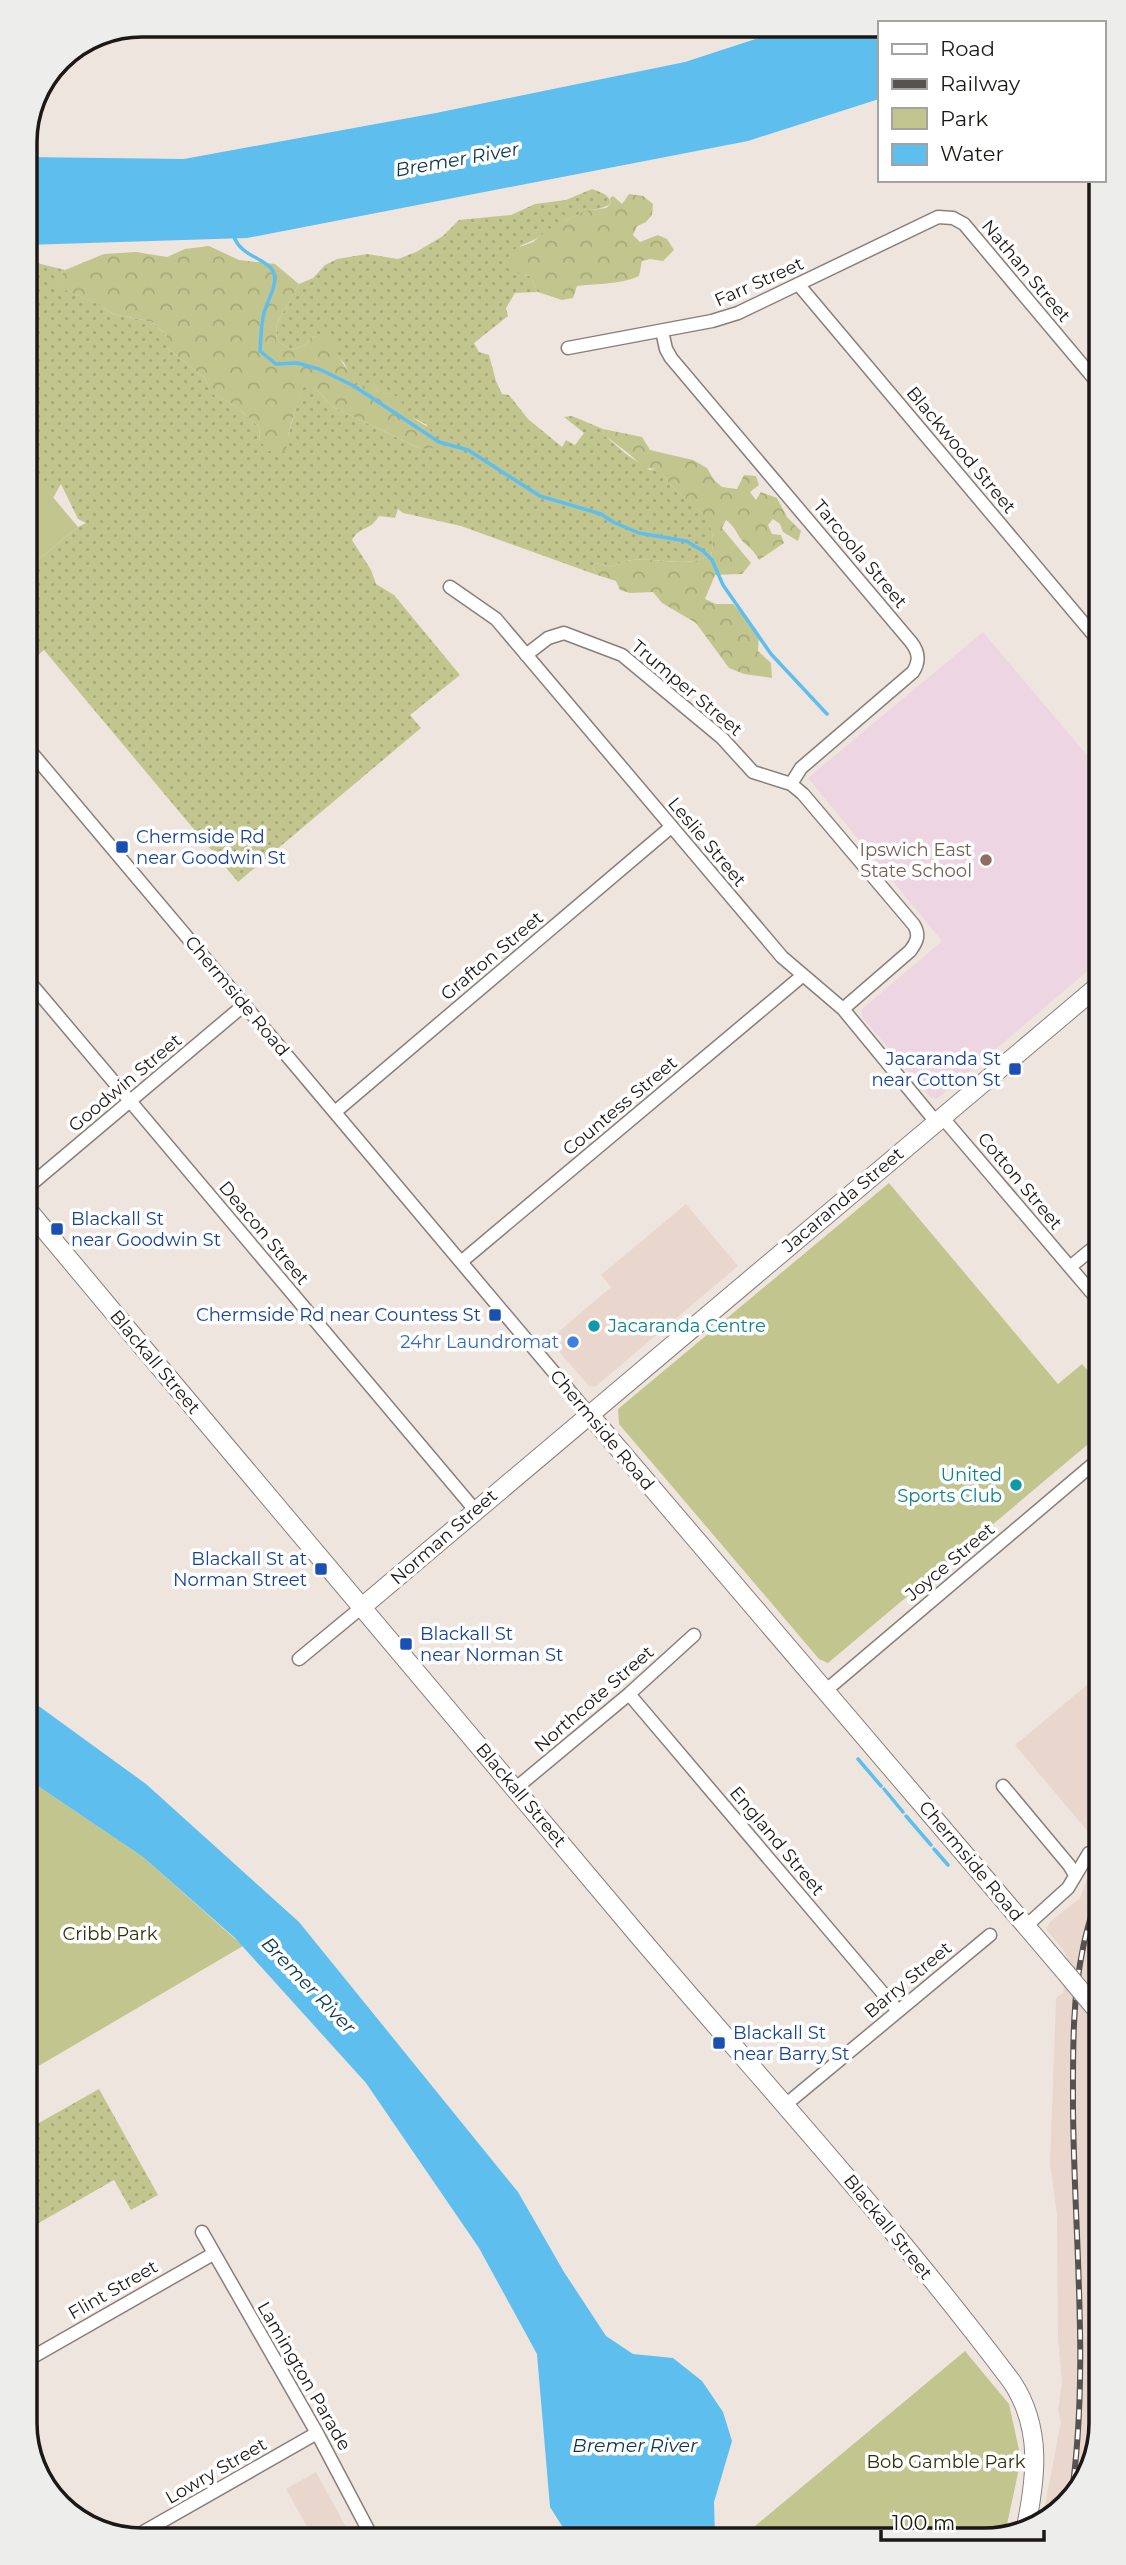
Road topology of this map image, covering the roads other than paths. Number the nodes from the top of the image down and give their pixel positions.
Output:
1 (953, 218) joint
2 (798, 284) junction
3 (662, 331) junction
4 (568, 348) dead end
5 (1089, 373) edge
6 (450, 587) dead end
7 (1089, 630) edge
8 (526, 655) junction
9 (37, 759) edge
10 (791, 785) junction
11 (671, 827) junction
12 (802, 976) junction
13 (37, 990) edge
14 (1089, 994) edge
15 (244, 1005) junction
16 (842, 1009) junction
17 (130, 1102) junction
18 (335, 1112) junction
19 (939, 1119) junction
20 (37, 1179) edge
21 (37, 1221) edge
22 (1089, 1251) edge
23 (461, 1262) junction
24 (1070, 1267) junction
25 (1089, 1289) edge
26 (589, 1414) junction
27 (1089, 1467) edge
28 (475, 1510) junction
29 (362, 1607) junction
30 (694, 1635) dead end
31 (299, 1659) dead end
32 (824, 1692) junction
33 (629, 1694) junction
34 (1003, 1786) dead end
35 (516, 1788) junction
36 (1089, 1853) dead end
37 (1074, 1875) junction
38 (1026, 1926) junction
39 (990, 1935) dead end
40 (1089, 2000) edge
41 (898, 2011) junction
42 (784, 2106) junction
43 (202, 2232) dead end
44 (214, 2253) junction
45 (37, 2355) edge
46 (317, 2433) junction
47 (1028, 2519) edge
48 (150, 2528) edge
49 (367, 2528) edge

1 - 2 street, Farr Street
1 - 5 street, Nathan Street
2 - 3 street, Farr Street
2 - 7 street, Blackwood Street
3 - 4 street, Farr Street
3 - 10 street, Tarcoola Street
6 - 8 street, Leslie Street
8 - 10 street, Trumper Street
8 - 11 street, Leslie Street
9 - 15 street, Chermside Road
10 - 16 street, Trumper Street
11 - 12 street, Leslie Street
11 - 18 street, Grafton Street
12 - 16 street, Leslie Street
12 - 23 street, Countess Street
13 - 17 street, Deacon Street
14 - 19 street, Jacaranda Street
15 - 17 street, Goodwin Street
15 - 18 street, Chermside Road
16 - 19 street, Leslie Street
17 - 20 street, Goodwin Street
17 - 28 street, Deacon Street
18 - 23 street, Chermside Road
19 - 24 street, Cotton Street
19 - 26 street, Jacaranda Street
21 - 29 street, Blackall Street
22 - 24 street
23 - 26 street, Chermside Road
24 - 25 street, Cotton Street
26 - 28 street, Norman Street
26 - 32 street, Chermside Road
27 - 32 street, Joyce Street
28 - 29 street, Norman Street
29 - 31 street, Norman Street
29 - 35 street, Blackall Street
30 - 33 street, Northcote Street
32 - 38 street, Chermside Road
33 - 35 street, Northcote Street
33 - 41 street, England Street
34 - 37 street
35 - 42 street, Blackall Street
36 - 37 street
37 - 38 street
38 - 40 street, Chermside Road, bridge
39 - 41 street, Barry Street
41 - 42 street, Barry Street
42 - 47 street, Blackall Street
43 - 44 street, Lamington Parade
44 - 45 street, Flint Street
44 - 46 street, Lamington Parade
46 - 48 street, Lowry Street
46 - 49 street, Lamington Parade

